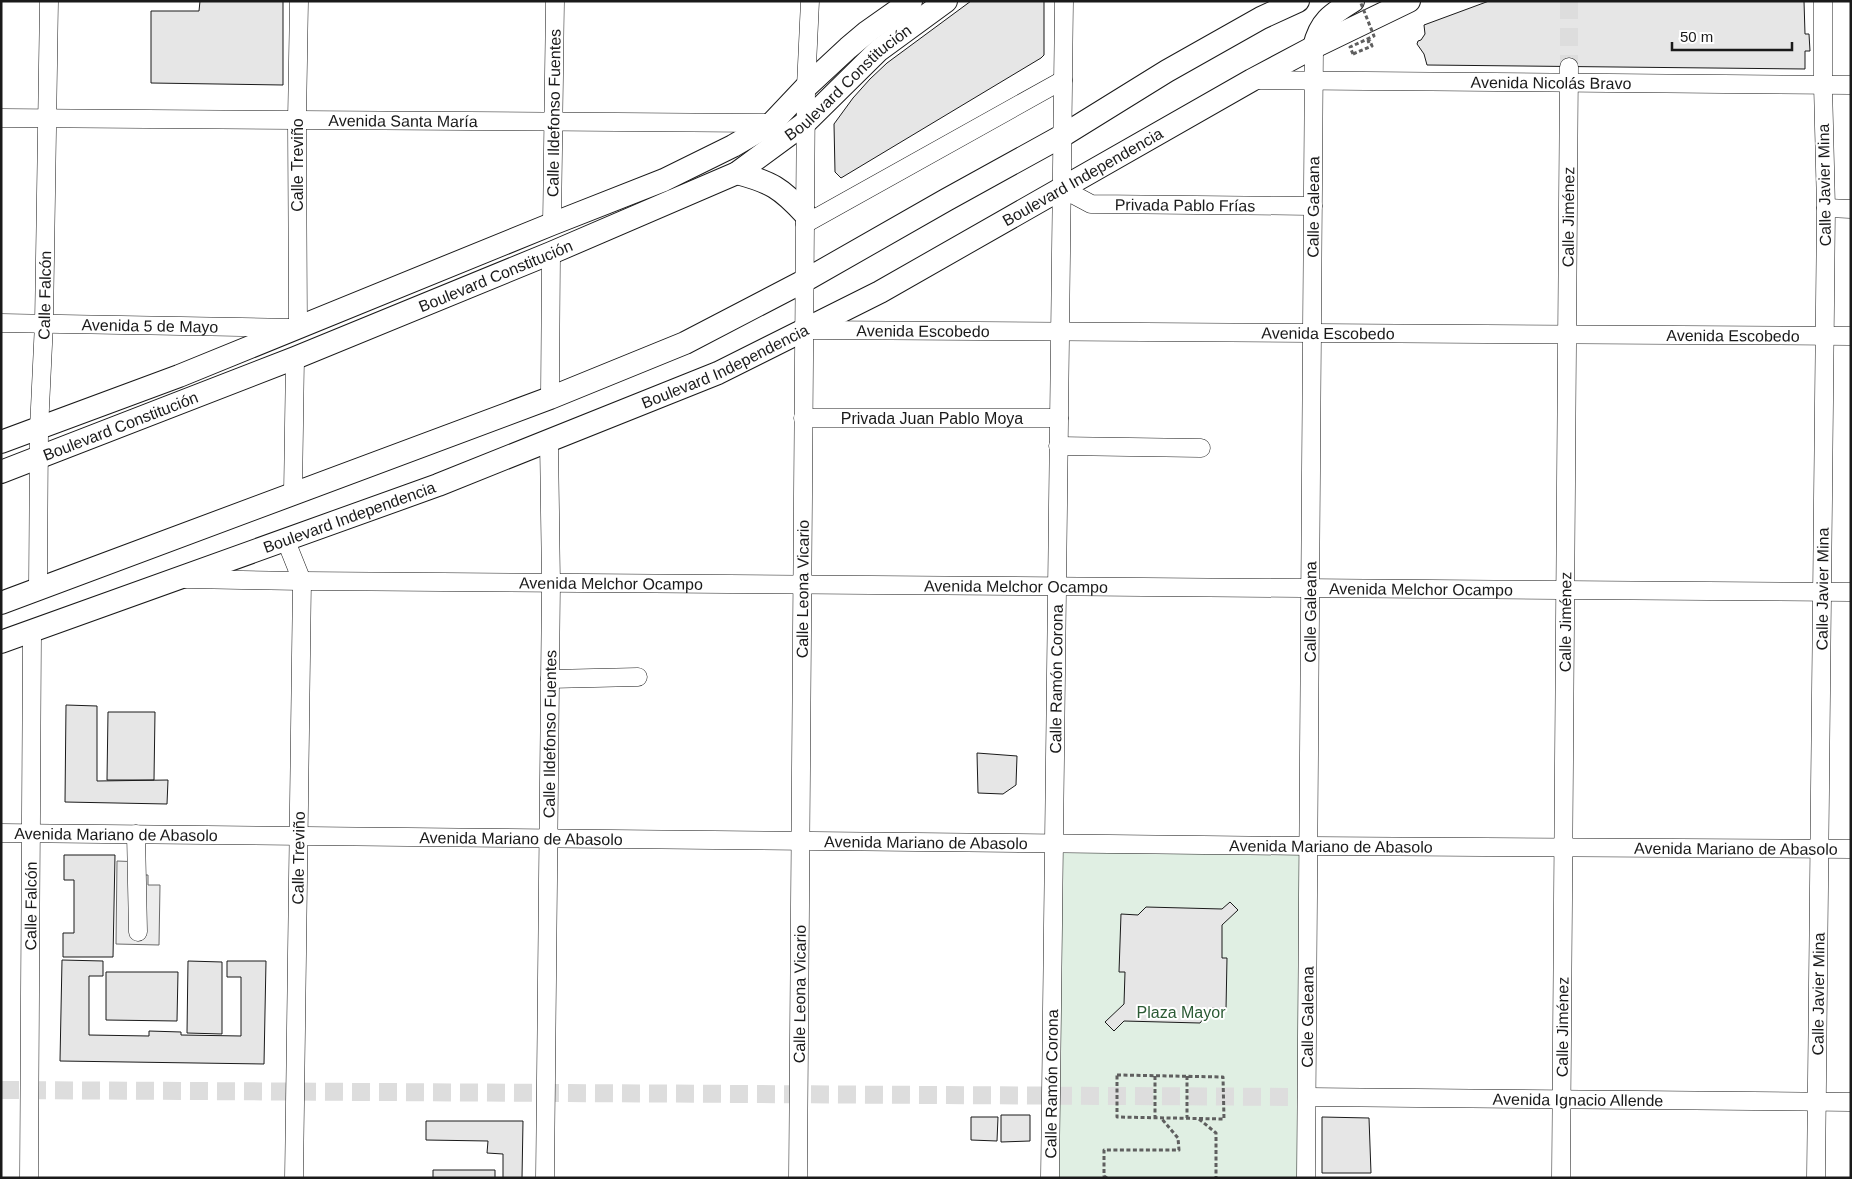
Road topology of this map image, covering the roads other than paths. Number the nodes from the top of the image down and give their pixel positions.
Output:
1 (49, 1) edge
2 (299, 1) edge
3 (555, 1) edge
4 (810, 1) edge
5 (912, 1) edge
6 (946, 1) edge
7 (1064, 1) edge
8 (1298, 1) edge
9 (1353, 1) edge
10 (1409, 1) edge
11 (1823, 1) edge
12 (1314, 47) junction
13 (1569, 75) junction
14 (1063, 80) junction
15 (1252, 80) junction
16 (1314, 80) junction
17 (1823, 85) junction
18 (1851, 85) edge
19 (806, 87) junction
20 (1, 118) edge
21 (46, 118) junction
22 (296, 120) junction
23 (553, 122) junction
24 (772, 123) junction
25 (805, 124) junction
26 (1062, 136) junction
27 (737, 173) junction
28 (1061, 188) junction
29 (1312, 206) junction
30 (1826, 208) junction
31 (1851, 208) edge
32 (805, 219) junction
33 (552, 224) junction
34 (551, 254) junction
35 (804, 281) junction
36 (1, 323) edge
37 (44, 323) junction
38 (298, 328) junction
39 (804, 330) junction
40 (1060, 332) junction
41 (1312, 333) junction
42 (1568, 335) junction
43 (1823, 336) junction
44 (1851, 336) edge
45 (295, 358) junction
46 (550, 398) junction
47 (804, 418) junction
48 (1059, 418) junction
49 (39, 429) junction
50 (549, 441) junction
51 (1, 442) edge
52 (1058, 446) junction
53 (1201, 448) dead end
54 (39, 458) junction
55 (1, 472) edge
56 (293, 493) junction
57 (286, 541) junction
58 (182, 579) junction
59 (302, 581) junction
60 (551, 583) junction
61 (802, 584) junction
62 (1056, 586) junction
63 (1310, 588) junction
64 (38, 590) junction
65 (1566, 590) junction
66 (1821, 592) junction
67 (1851, 592) edge
68 (1, 603) edge
69 (32, 632) junction
70 (1, 642) edge
71 (638, 677) dead end
72 (550, 679) junction
73 (1, 833) edge
74 (30, 833) junction
75 (136, 834) junction
76 (299, 836) junction
77 (547, 838) junction
78 (800, 841) junction
79 (1054, 844) junction
80 (1309, 846) junction
81 (1564, 848) junction
82 (1819, 849) junction
83 (1851, 850) edge
84 (138, 932) dead end
85 (1307, 1097) junction
86 (1562, 1099) junction
87 (1817, 1102) junction
88 (1851, 1102) edge
89 (28, 1178) edge
90 (294, 1178) edge
91 (545, 1178) edge
92 (798, 1178) edge
93 (1050, 1178) edge
94 (1306, 1178) edge
95 (1561, 1178) edge
96 (1816, 1178) edge

1 - 21 street, Calle Falcón
2 - 22 street, Calle Treviño
3 - 23 street, Calle Ildefonso Fuentes
4 - 19 street, Calle Leona Vicario
5 - 19 main road, Boulevard Constitución
6 - 25 main road, Boulevard Constitución
7 - 14 street, Calle Ramón Corona
8 - 26 main road
9 - 12 main road
10 - 12 main road, Boulevard Independencia
11 - 17 street, Calle Javier Mina
12 - 15 main road, Boulevard Independencia
12 - 16 street, Calle Galeana
13 - 16 street, Avenida Nicolás Bravo
13 - 17 street, Avenida Nicolás Bravo
13 - 42 street, Calle Jiménez
14 - 26 street, Calle Ramón Corona
14 - 32 street
15 - 16 street, Avenida Nicolás Bravo
15 - 28 main road, Boulevard Independencia
16 - 29 street, Calle Galeana
17 - 18 street, Avenida Nicolás Bravo
17 - 30 street, Calle Javier Mina
19 - 24 main road, Boulevard Constitución
19 - 25 street, Calle Leona Vicario
20 - 21 street, Avenida Santa María
21 - 22 street, Avenida Santa María
21 - 37 street, Calle Falcón
22 - 23 street, Avenida Santa María
22 - 38 street, Calle Treviño
23 - 24 street, Avenida Santa María
23 - 33 street, Calle Ildefonso Fuentes
24 - 25 street, Avenida Santa María
24 - 33 main road, Boulevard Constitución
25 - 27 main road, Boulevard Constitución
25 - 32 street, Calle Leona Vicario
26 - 28 street, Calle Ramón Corona
26 - 35 main road
27 - 32 main road
27 - 34 main road, Boulevard Constitución
28 - 29 street, Privada Pablo Frías
28 - 39 main road, Boulevard Independencia
28 - 40 street, Calle Ramón Corona
29 - 41 street, Calle Galeana
30 - 31 street
30 - 43 street, Calle Javier Mina
32 - 35 street, Calle Leona Vicario
33 - 38 main road, Boulevard Constitución
34 - 45 main road, Boulevard Constitución
34 - 46 street
35 - 39 street, Calle Leona Vicario
35 - 46 main road
36 - 37 street, Avenida 5 de Mayo
37 - 38 street, Avenida 5 de Mayo
37 - 49 street, Calle Falcón
38 - 49 main road, Boulevard Constitución
39 - 40 street, Avenida Escobedo
39 - 47 street, Calle Leona Vicario
39 - 50 main road, Boulevard Independencia
40 - 41 street, Avenida Escobedo
40 - 48 street, Calle Ramón Corona
41 - 42 street, Avenida Escobedo
41 - 63 street, Calle Galeana
42 - 43 street, Avenida Escobedo
42 - 65 street, Calle Jiménez
43 - 44 street, Avenida Escobedo
43 - 66 street, Calle Javier Mina
45 - 54 main road, Boulevard Constitución
45 - 56 street
46 - 56 main road
47 - 48 street, Privada Juan Pablo Moya
47 - 61 street, Calle Leona Vicario
48 - 52 street, Calle Ramón Corona
49 - 51 main road, Boulevard Constitución
49 - 54 street, Calle Falcón
50 - 57 main road, Boulevard Independencia
50 - 60 street, Calle Ildefonso Fuentes
52 - 53 street
52 - 62 street, Calle Ramón Corona
54 - 55 main road, Boulevard Constitución
54 - 64 street, Calle Falcón
56 - 64 main road
57 - 58 main road, Boulevard Independencia
57 - 59 street, Calle Treviño
58 - 59 street, Avenida Melchor Ocampo
58 - 69 main road, Boulevard Independencia
59 - 60 street, Avenida Melchor Ocampo
59 - 76 street, Calle Treviño
60 - 61 street, Avenida Melchor Ocampo
60 - 72 street, Calle Ildefonso Fuentes
61 - 62 street, Avenida Melchor Ocampo
61 - 78 street, Calle Leona Vicario
62 - 63 street, Avenida Melchor Ocampo
62 - 79 street, Calle Ramón Corona
63 - 65 street, Avenida Melchor Ocampo
63 - 80 street, Calle Galeana
64 - 68 main road
65 - 66 street, Avenida Melchor Ocampo
65 - 81 street, Calle Jiménez
66 - 67 street, Avenida Melchor Ocampo
66 - 82 street, Calle Javier Mina
69 - 70 main road, Boulevard Independencia
69 - 74 street, Calle Falcón
71 - 72 street
72 - 77 street, Calle Ildefonso Fuentes
73 - 74 street, Avenida Mariano de Abasolo
74 - 75 street, Avenida Mariano de Abasolo
74 - 89 street, Calle Falcón
75 - 76 street, Avenida Mariano de Abasolo
75 - 84 street
76 - 77 street, Avenida Mariano de Abasolo
76 - 90 street, Calle Treviño
77 - 78 street, Avenida Mariano de Abasolo
77 - 91 street, Calle Ildefonso Fuentes
78 - 79 street, Avenida Mariano de Abasolo
78 - 92 street, Calle Leona Vicario
79 - 80 street, Avenida Mariano de Abasolo
79 - 93 street, Calle Ramón Corona
80 - 81 street, Avenida Mariano de Abasolo
80 - 85 street, Calle Galeana
81 - 82 street, Avenida Mariano de Abasolo
81 - 86 street, Calle Jiménez
82 - 83 street, Avenida Mariano de Abasolo
82 - 87 street, Calle Javier Mina
85 - 86 street, Avenida Ignacio Allende
85 - 94 street, Calle Galeana
86 - 87 street, Avenida Ignacio Allende
86 - 95 street, Calle Jiménez
87 - 88 street, Avenida Ignacio Allende
87 - 96 street, Calle Javier Mina

